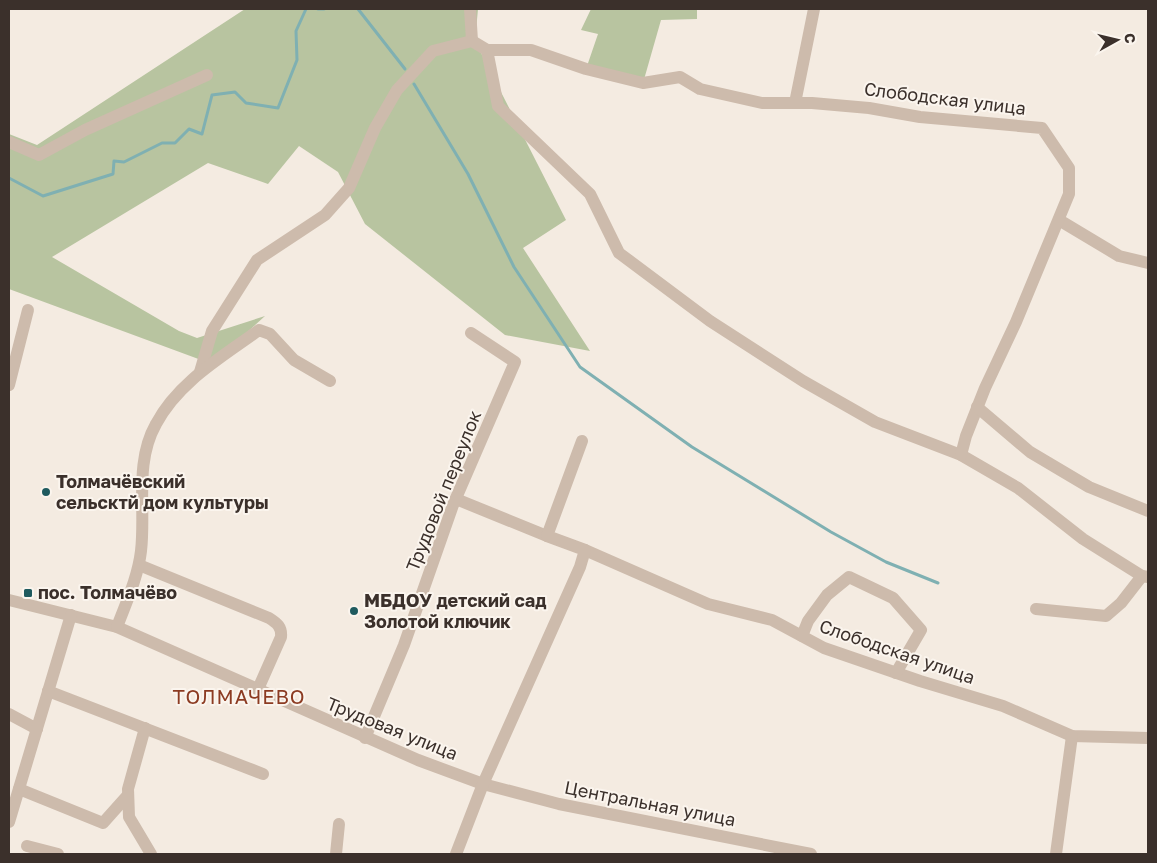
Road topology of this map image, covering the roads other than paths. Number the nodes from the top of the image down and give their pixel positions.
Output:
1 (470, 9) edge
2 (814, 9) edge
3 (472, 41) junction
4 (487, 50) junction
5 (207, 75) dead end
6 (795, 103) junction
7 (9, 142) edge
8 (1059, 220) junction
9 (1148, 262) edge
10 (28, 310) dead end
11 (471, 333) dead end
12 (200, 372) junction
13 (330, 381) dead end
14 (9, 386) edge
15 (977, 407) junction
16 (582, 441) dead end
17 (960, 455) junction
18 (456, 499) junction
19 (1148, 511) edge
20 (547, 536) junction
21 (585, 550) junction
22 (139, 565) junction
23 (1145, 576) edge
24 (9, 600) edge
25 (1036, 609) dead end
26 (71, 615) junction
27 (117, 627) junction
28 (802, 636) junction
29 (896, 673) junction
30 (258, 689) junction
31 (48, 692) junction
32 (9, 714) edge
33 (145, 728) junction
34 (37, 729) junction
35 (1072, 736) junction
36 (366, 738) junction
37 (1148, 738) edge
38 (263, 774) dead end
39 (483, 784) junction
40 (19, 789) junction
41 (128, 795) junction
42 (9, 822) edge
43 (338, 824) dead end
44 (27, 846) dead end
45 (58, 854) edge
46 (151, 854) edge
47 (336, 854) edge
48 (456, 854) edge
49 (804, 854) edge
50 (1056, 854) edge

1 - 3 street
2 - 6 street
3 - 4 street
3 - 12 street
4 - 6 street, Слободская улица
4 - 17 street
5 - 7 street
6 - 8 street, Слободская улица
8 - 9 street
8 - 15 street, Слободская улица
10 - 14 street
11 - 18 street, Трудовой переулок
12 - 13 street
12 - 22 street
15 - 17 street, Слободская улица
15 - 19 street
16 - 20 street
17 - 23 street
18 - 20 street
18 - 36 street, Трудовой переулок
20 - 21 street
21 - 28 street, Слободская улица
21 - 39 street
22 - 27 street
22 - 30 street
23 - 25 street
24 - 26 street, Трудовая улица
26 - 27 street, Трудовая улица
26 - 31 street
27 - 30 street, Трудовая улица
28 - 29 street, Слободская улица
28 - 29 street
29 - 35 street, Слободская улица
30 - 36 street, Трудовая улица
31 - 33 street
31 - 34 street
32 - 34 street
33 - 38 street
33 - 41 street
34 - 40 street
35 - 37 street, Слободская улица
35 - 50 street
36 - 39 street, Трудовая улица
39 - 48 street
39 - 49 street, Центральная улица
40 - 41 street
40 - 42 street
41 - 46 street
43 - 47 street
44 - 45 street

